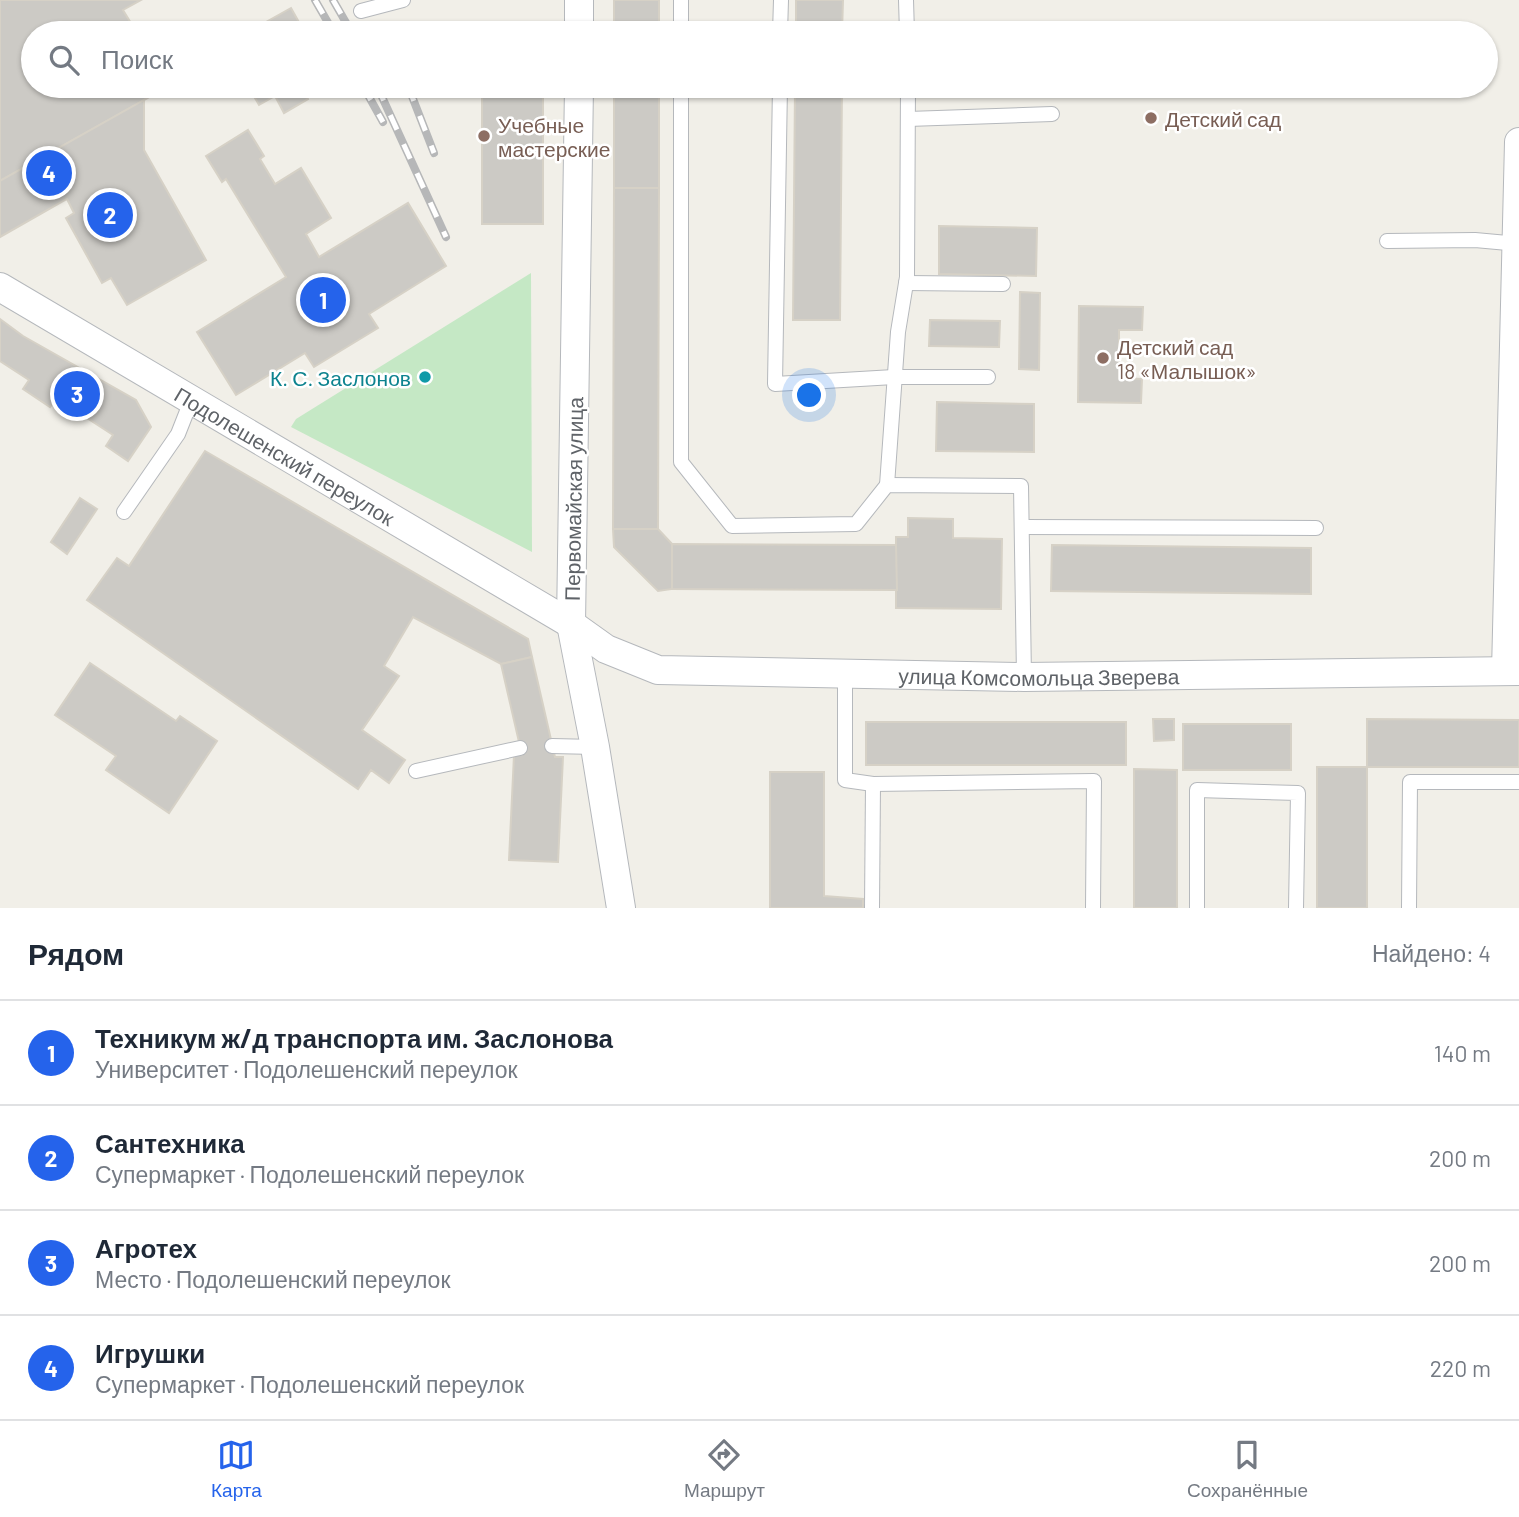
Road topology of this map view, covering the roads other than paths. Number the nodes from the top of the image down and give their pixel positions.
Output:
1 (403, 0) edge
2 (579, 0) edge
3 (681, 0) edge
4 (781, 0) edge
5 (906, 0) edge
6 (361, 11) dead end
7 (579, 21) edge
8 (681, 21) edge
9 (780, 21) edge
10 (907, 21) edge
11 (579, 98) edge
12 (681, 98) edge
13 (780, 98) edge
14 (908, 98) edge
15 (1052, 114) dead end
16 (908, 119) junction
17 (1519, 142) edge
18 (1387, 241) dead end
19 (1518, 244) edge
20 (906, 283) junction
21 (1003, 284) dead end
22 (0, 287) edge
23 (894, 377) junction
24 (988, 377) dead end
25 (191, 401) junction
26 (887, 485) junction
27 (124, 512) dead end
28 (1022, 527) junction
29 (1316, 528) dead end
30 (571, 624) junction
31 (1513, 671) edge
32 (845, 674) junction
33 (1024, 677) junction
34 (552, 746) dead end
35 (595, 747) junction
36 (520, 748) dead end
37 (416, 771) dead end
38 (1519, 782) edge
39 (873, 784) junction
40 (621, 908) edge
41 (873, 908) edge
42 (1093, 908) edge
43 (1197, 908) edge
44 (1296, 908) edge
45 (1409, 908) edge

1 - 6 lane
2 - 7 street
3 - 8 lane
4 - 9 lane
5 - 10 lane
11 - 30 street, Первомайская улица
12 - 26 lane
13 - 23 lane
14 - 16 lane
15 - 16 lane
16 - 20 lane
17 - 19 street
18 - 19 lane
19 - 31 street
20 - 21 lane
20 - 23 lane
22 - 25 street, Подолешенский переулок
23 - 24 lane
23 - 26 lane
25 - 27 lane
25 - 30 street, Подолешенский переулок
26 - 28 lane
28 - 29 lane
28 - 33 lane
30 - 32 street, улица Комсомольца Зверева
30 - 35 street, Первомайская улица
31 - 33 street, улица Комсомольца Зверева
32 - 33 street, улица Комсомольца Зверева
32 - 39 lane
34 - 35 lane
35 - 40 street, Первомайская улица
36 - 37 lane
38 - 45 lane
39 - 41 lane
39 - 42 lane
43 - 44 lane

